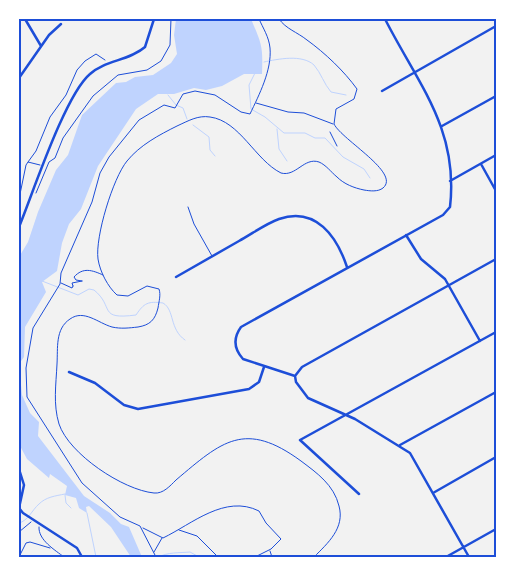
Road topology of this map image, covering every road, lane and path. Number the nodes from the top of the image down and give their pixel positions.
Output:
1 (25, 19) edge
2 (154, 19) edge
3 (171, 19) edge
4 (259, 19) edge
5 (279, 19) edge
6 (385, 19) edge
7 (61, 24) dead end
8 (496, 26) edge
9 (41, 46) junction
10 (108, 64) junction
11 (414, 72) junction
12 (19, 78) edge
13 (382, 91) dead end
14 (496, 96) edge
15 (256, 103) junction
16 (334, 124) junction
17 (442, 126) junction
18 (330, 132) dead end
19 (337, 146) dead end
20 (496, 155) edge
21 (28, 162) junction
22 (49, 162) dead end
23 (35, 164) dead end
24 (481, 164) junction
25 (450, 181) junction
26 (496, 191) edge
27 (19, 199) edge
28 (188, 207) dead end
29 (19, 227) edge
30 (406, 235) junction
31 (212, 256) junction
32 (496, 259) edge
33 (348, 267) junction
34 (104, 275) junction
35 (176, 277) dead end
36 (60, 284) junction
37 (449, 286) junction
38 (496, 332) edge
39 (480, 341) junction
40 (264, 367) junction
41 (69, 372) dead end
42 (295, 376) junction
43 (496, 392) edge
44 (348, 415) junction
45 (400, 445) junction
46 (496, 457) edge
47 (19, 469) edge
48 (433, 493) junction
49 (359, 494) dead end
50 (19, 508) edge
51 (19, 514) edge
52 (24, 514) junction
53 (32, 519) junction
54 (40, 525) junction
55 (142, 528) junction
56 (179, 530) junction
57 (496, 530) edge
58 (19, 532) edge
59 (163, 538) junction
60 (50, 548) junction
61 (464, 548) junction
62 (270, 550) junction
63 (154, 552) junction
64 (19, 557) edge
65 (64, 557) edge
66 (82, 557) edge
67 (156, 557) edge
68 (218, 557) edge
69 (256, 557) edge
70 (272, 557) edge
71 (314, 557) edge
72 (446, 557) edge
73 (469, 557) edge

1 - 9 street
2 - 10 street
3 - 22 path
4 - 15 path
5 - 16 path
6 - 11 street
7 - 9 street
8 - 11 street
9 - 12 street
10 - 21 path
10 - 29 street
11 - 13 street
11 - 17 street
14 - 17 street
15 - 16 path
15 - 36 path
16 - 34 path
17 - 25 street
18 - 19 path
20 - 24 street
21 - 23 path
21 - 27 path
24 - 25 street
24 - 26 street
25 - 30 street
28 - 31 lane
30 - 33 street
30 - 37 street
31 - 33 street
31 - 35 street
32 - 37 street
33 - 40 street
34 - 36 path
34 - 71 path
36 - 55 path
37 - 39 street
37 - 42 street
38 - 39 street
39 - 44 street
40 - 41 street
40 - 42 street
42 - 44 street
43 - 45 street
44 - 45 street
44 - 49 street
45 - 48 street
46 - 48 street
47 - 50 street
48 - 61 street
50 - 52 street
51 - 52 street
52 - 53 street
53 - 54 street
53 - 58 path
54 - 60 path
54 - 66 street
55 - 59 path
55 - 63 path
56 - 59 path
56 - 62 path
56 - 68 path
57 - 61 street
59 - 63 path
60 - 64 path
60 - 65 path
61 - 72 street
61 - 73 street
62 - 69 path
62 - 70 path
63 - 67 path

